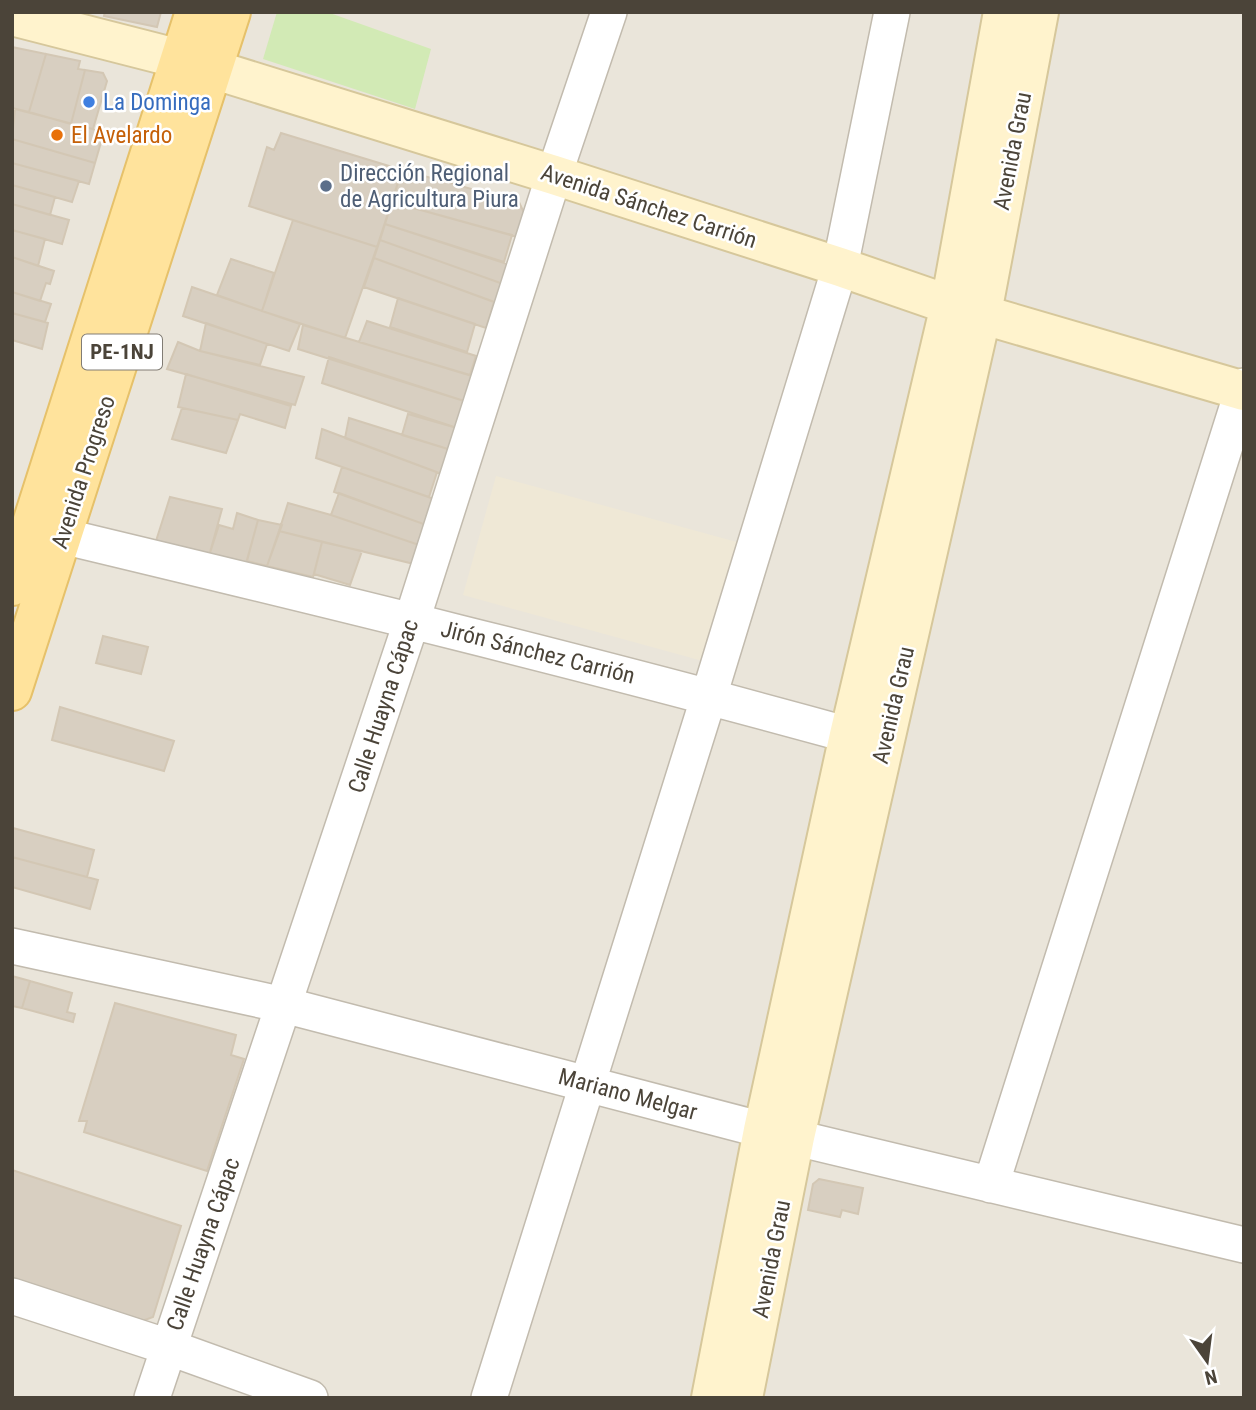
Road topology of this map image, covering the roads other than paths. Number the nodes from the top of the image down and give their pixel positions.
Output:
1 (195, 12) edge
2 (232, 12) edge
3 (609, 12) edge
4 (892, 12) edge
5 (1003, 12) edge
6 (1039, 12) edge
7 (12, 16) edge
8 (196, 65) junction
9 (554, 175) junction
10 (840, 267) junction
11 (966, 309) junction
12 (1243, 389) edge
13 (35, 530) edge
14 (12, 586) edge
15 (412, 620) junction
16 (12, 691) edge
17 (709, 696) junction
18 (849, 735) junction
19 (12, 946) edge
20 (284, 1005) junction
21 (586, 1083) junction
22 (779, 1133) junction
23 (991, 1185) junction
24 (1242, 1239) edge
25 (12, 1296) edge
26 (168, 1347) junction
27 (152, 1398) edge
28 (310, 1398) edge
29 (489, 1398) edge
30 (711, 1398) edge
31 (743, 1398) edge

1 - 8 main road, Avenida Progreso / PE-1NJ
2 - 8 main road, Avenida Progreso / PE-1NJ
3 - 9 street, Calle Huayna Cápac
4 - 10 street
5 - 11 street, Avenida Grau
6 - 11 street, Avenida Grau
7 - 8 street, Avenida Sánchez Carrión
8 - 9 street, Avenida Sánchez Carrión
8 - 13 main road, Avenida Progreso / PE-1NJ
9 - 10 street, Avenida Sánchez Carrión
9 - 15 street, Calle Huayna Cápac
10 - 11 street, Avenida Sánchez Carrión
10 - 17 street
11 - 12 street, Avenida Sánchez Carrión
11 - 18 street, Avenida Grau
11 - 22 street, Avenida Grau
12 - 23 street
13 - 14 main road, Avenida Progreso / PE-1NJ
13 - 15 street, Jirón Sánchez Carrión
13 - 16 main road, Avenida Progreso / PE-1NJ
15 - 17 street, Jirón Sánchez Carrión
15 - 20 street, Calle Huayna Cápac
17 - 18 street, Jirón Sánchez Carrión
17 - 21 street
18 - 22 street, Avenida Grau
19 - 20 street, Mariano Melgar
20 - 21 street, Mariano Melgar
20 - 26 street, Calle Huayna Cápac
21 - 22 street, Mariano Melgar
21 - 29 street
22 - 23 street, Mariano Melgar
22 - 30 street, Avenida Grau
22 - 31 street, Avenida Grau
23 - 24 street, Mariano Melgar
25 - 26 street
26 - 27 street, Calle Huayna Cápac
26 - 28 street

